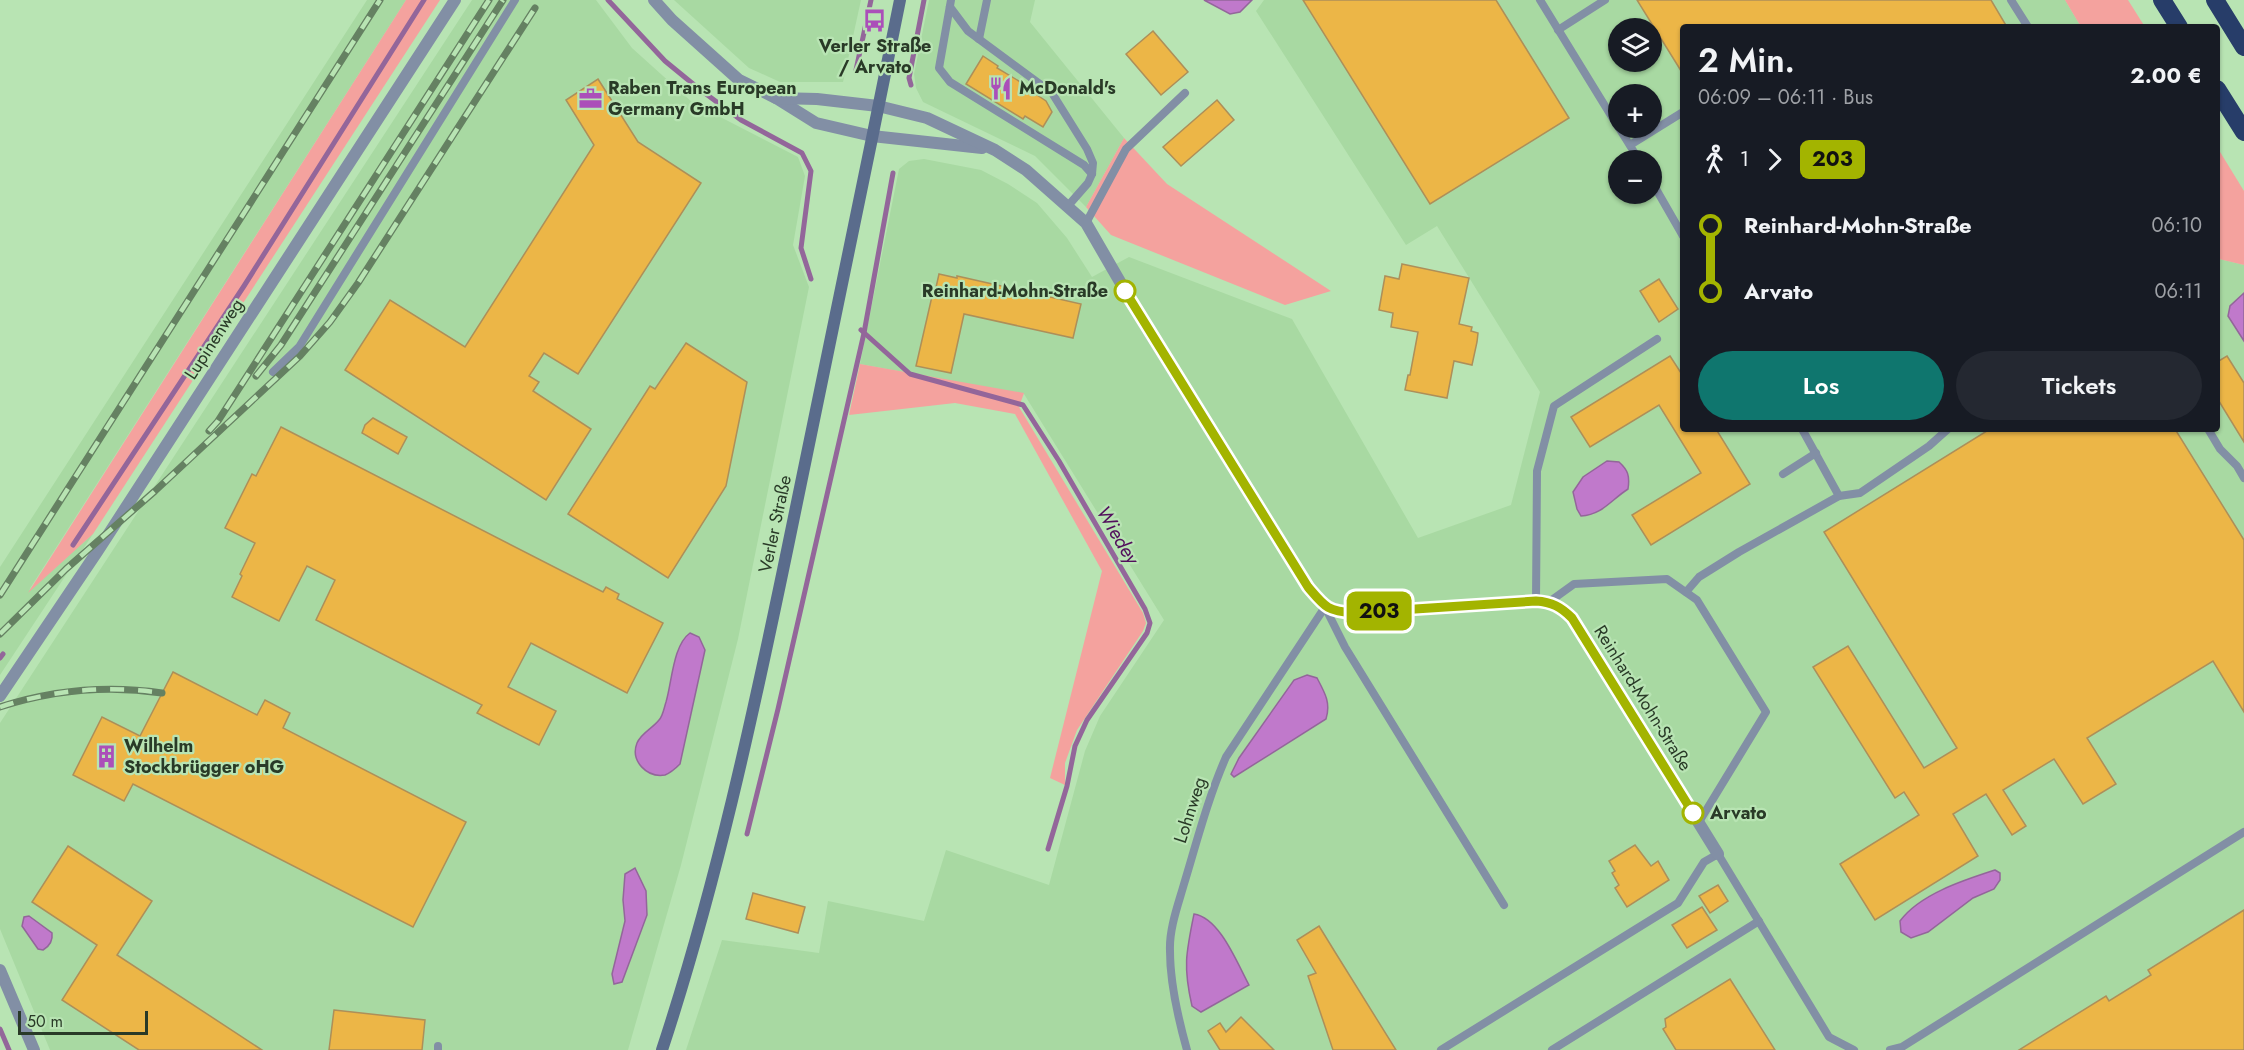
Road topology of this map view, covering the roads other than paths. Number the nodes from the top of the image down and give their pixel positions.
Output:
1 (455, 0) edge
2 (515, 0) edge
3 (654, 0) edge
4 (900, 0) edge
5 (987, 0) edge
6 (1540, 0) edge
7 (1605, 0) edge
8 (2011, 0) edge
9 (2162, 0) edge
10 (2215, 0) edge
11 (951, 3) edge
12 (2026, 24) edge
13 (2177, 24) edge
14 (1558, 30) junction
15 (979, 39) junction
16 (2244, 47) edge
17 (1185, 93) dead end
18 (2220, 94) edge
19 (776, 98) junction
20 (878, 106) junction
21 (1608, 110) edge
22 (1680, 114) edge
23 (2244, 132) edge
24 (873, 136) junction
25 (1626, 138) edge
26 (1630, 145) junction
27 (995, 150) junction
28 (1633, 150) edge
29 (1092, 174) junction
30 (1662, 199) edge
31 (1067, 207) junction
32 (1086, 223) junction
33 (1680, 231) edge
34 (1657, 339) dead end
35 (273, 372) dead end
36 (1804, 432) edge
37 (1945, 432) edge
38 (2210, 432) edge
39 (1816, 453) junction
40 (1784, 474) dead end
41 (2244, 478) edge
42 (1839, 496) junction
43 (1686, 592) junction
44 (1542, 601) junction
45 (1325, 607) junction
46 (0, 696) edge
47 (1699, 822) junction
48 (2244, 832) edge
49 (1718, 854) junction
50 (1504, 905) dead end
51 (1759, 921) junction
52 (0, 970) edge
53 (34, 1050) edge
54 (662, 1050) edge
55 (1187, 1050) edge
56 (1441, 1050) edge
57 (1552, 1050) edge
58 (1854, 1050) edge
59 (1890, 1050) edge

1 - 46 street, Lupinenweg
2 - 35 lane
3 - 19 street
4 - 20 main road, Verler Straße
5 - 15 lane
6 - 14 lane
7 - 14 lane
8 - 12 lane
9 - 13 highway
10 - 16 highway
11 - 15 lane
11 - 29 lane
14 - 21 lane
15 - 29 lane
17 - 32 lane
18 - 23 highway
19 - 20 street
19 - 24 street
20 - 24 main road, Verler Straße
20 - 27 street
22 - 26 lane
24 - 27 street
24 - 54 main road, Verler Straße
25 - 26 lane
26 - 28 lane
27 - 31 street
29 - 31 lane
30 - 33 lane
31 - 32 street
32 - 45 street
34 - 44 lane
36 - 39 lane
37 - 42 lane
38 - 41 lane
39 - 40 lane
39 - 42 lane
42 - 43 lane
43 - 44 lane
43 - 47 lane
44 - 45 street
44 - 47 street, Reinhard-Mohn-Straße
45 - 50 lane
45 - 55 lane, Lohnweg
47 - 49 street, Reinhard-Mohn-Straße
48 - 59 lane
49 - 51 lane
49 - 56 lane
51 - 57 lane
51 - 58 lane
52 - 53 street

